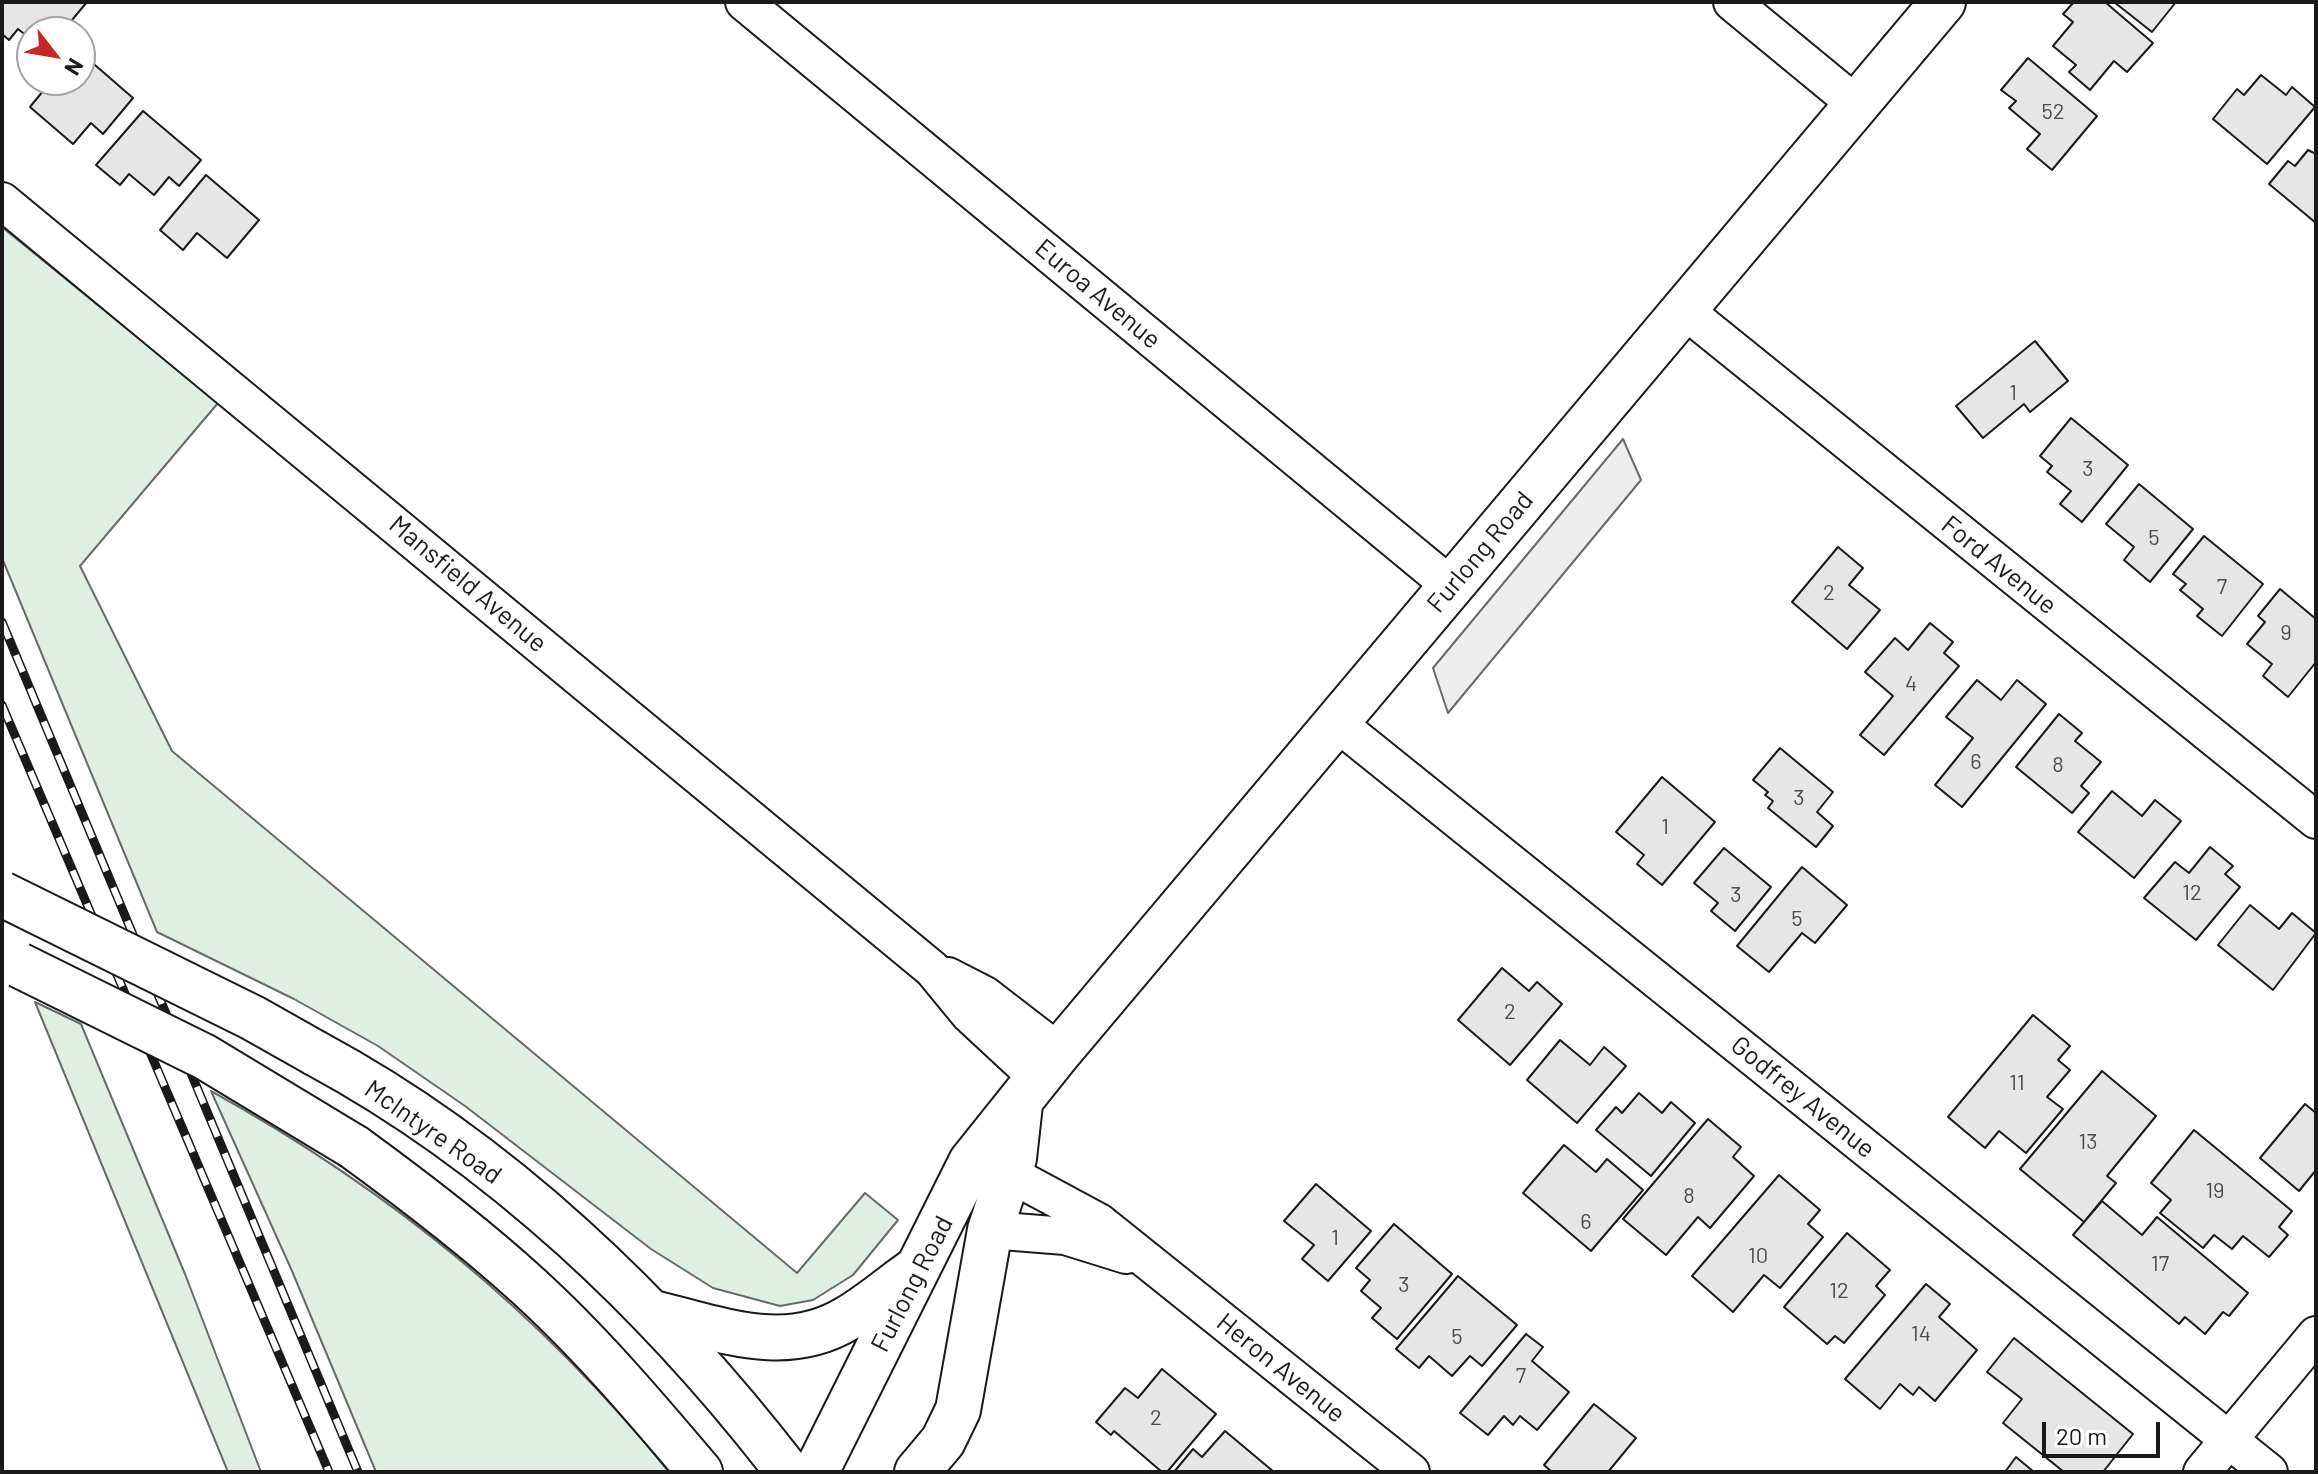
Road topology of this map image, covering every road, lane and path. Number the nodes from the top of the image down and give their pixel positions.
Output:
1 (744, 2) edge
2 (1732, 2) edge
3 (1943, 2) edge
4 (1857, 105) junction
5 (2, 201) edge
6 (1683, 309) junction
7 (1451, 586) junction
8 (1337, 723) junction
9 (2316, 820) edge
10 (2, 894) edge
11 (11, 961) edge
12 (1040, 1078) junction
13 (1008, 1173) junction
14 (990, 1230) junction
15 (1150, 1264) junction
16 (923, 1265) junction
17 (652, 1313) junction
18 (2316, 1335) edge
19 (958, 1410) junction
20 (2228, 1440) junction
21 (700, 1472) edge
22 (788, 1472) edge
23 (816, 1472) edge
24 (917, 1472) edge
25 (960, 1472) edge
26 (1411, 1472) edge
27 (2202, 1472) edge
28 (2269, 1472) edge

1 - 7 street, Euroa Avenue
2 - 4 street
3 - 4 street, Furlong Road
4 - 6 street, Furlong Road
5 - 12 street, Mansfield Avenue
6 - 7 street, Furlong Road
6 - 9 street, Ford Avenue
7 - 8 street, Furlong Road
8 - 12 street, Furlong Road
8 - 20 street, Godfrey Avenue
10 - 17 street, McIntyre Road, bridge
11 - 21 street, bridge
12 - 13 street, Furlong Road
12 - 16 street, Furlong Road
13 - 14 street, Furlong Road
13 - 15 street, Heron Avenue
14 - 15 street, Heron Avenue
14 - 19 street, Furlong Road
15 - 26 street, Heron Avenue
16 - 17 street
16 - 23 street, Furlong Road
17 - 22 street, McIntyre Road
18 - 20 street
19 - 24 street, Furlong Road
19 - 25 street
20 - 27 street
20 - 28 street, Godfrey Avenue

